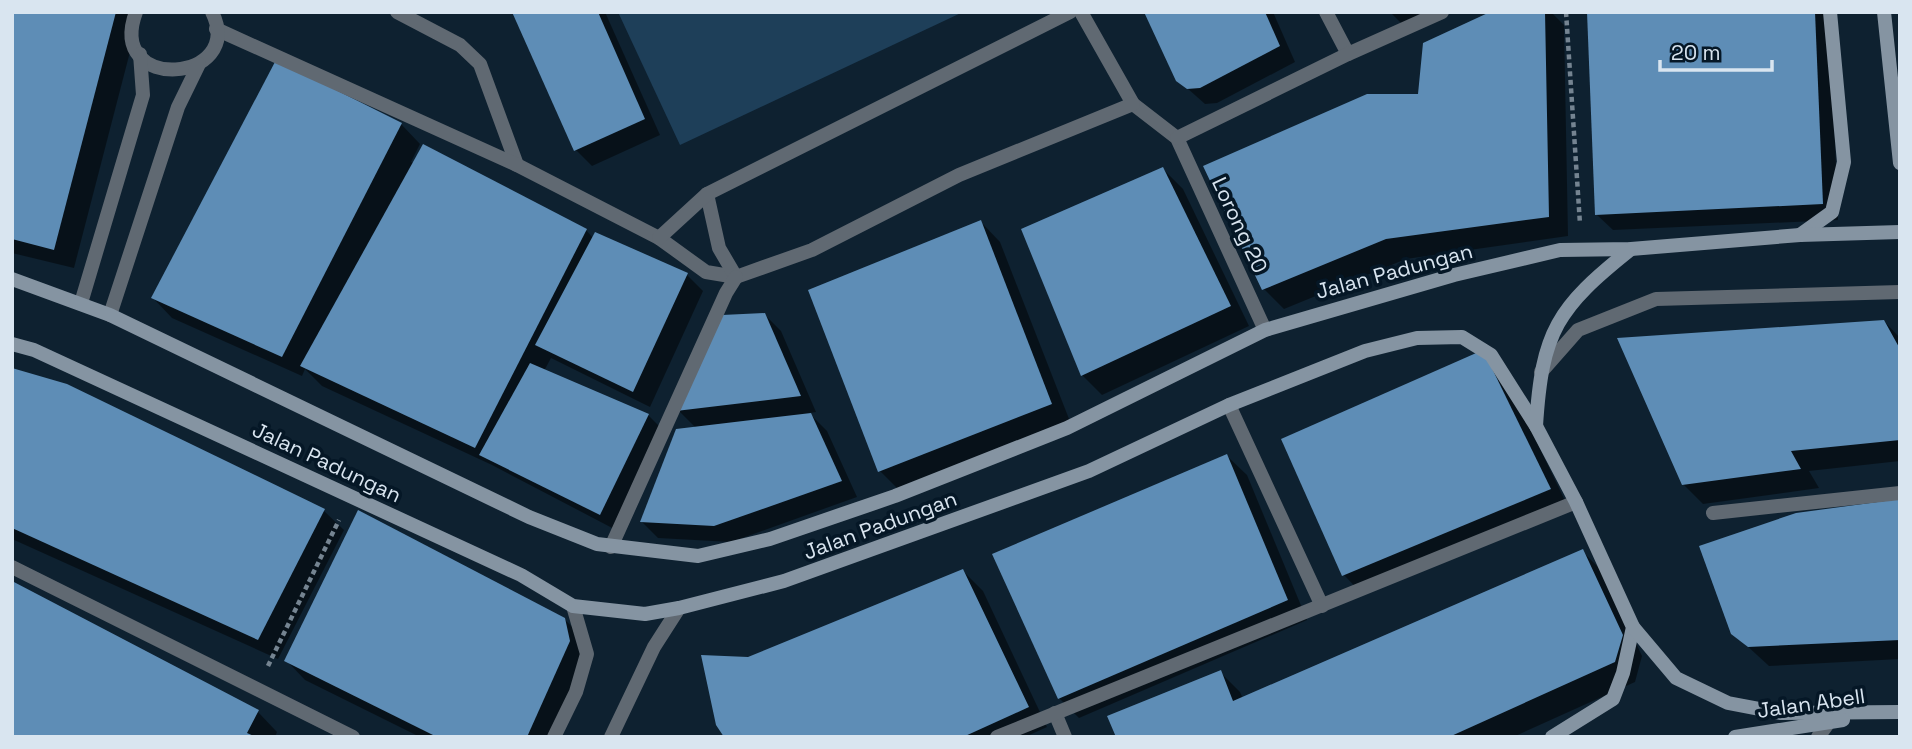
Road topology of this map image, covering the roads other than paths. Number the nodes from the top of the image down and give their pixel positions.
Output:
1 (136, 12) edge
2 (212, 12) edge
3 (397, 12) edge
4 (1070, 12) edge
5 (1081, 12) edge
6 (1326, 12) edge
7 (1442, 12) edge
8 (1830, 12) edge
9 (1884, 12) edge
10 (216, 29) junction
11 (140, 54) junction
12 (1348, 54) junction
13 (199, 64) junction
14 (1133, 104) junction
15 (1177, 138) junction
16 (1900, 163) edge
17 (517, 165) junction
18 (707, 194) junction
19 (1900, 233) edge
20 (1800, 235) junction
21 (659, 238) junction
22 (1631, 249) junction
23 (737, 277) junction
24 (12, 279) edge
25 (1900, 292) edge
26 (81, 303) junction
27 (110, 315) junction
28 (1265, 330) junction
29 (12, 344) edge
30 (1540, 374) junction
31 (1229, 405) junction
32 (1536, 426) junction
33 (1900, 493) edge
34 (1576, 502) junction
35 (1713, 513) dead end
36 (611, 547) junction
37 (12, 568) edge
38 (573, 606) junction
39 (1322, 606) junction
40 (679, 608) junction
41 (1633, 627) junction
42 (1896, 712) edge
43 (1055, 713) junction
44 (1829, 722) junction
45 (354, 737) edge
46 (554, 737) edge
47 (611, 737) edge
48 (997, 737) edge
49 (1065, 737) edge
50 (1552, 737) edge
51 (1735, 737) edge
52 (1818, 737) edge

1 - 11 street
2 - 10 street
3 - 17 street
4 - 18 street
5 - 14 street
6 - 12 street
7 - 12 street
8 - 20 main road
9 - 16 main road
10 - 13 street
10 - 17 street
11 - 13 street
11 - 26 street
12 - 15 street
13 - 27 street
14 - 15 street
14 - 23 street
15 - 28 street, Lorong 20
17 - 21 street
18 - 21 street
18 - 23 street
19 - 20 main road, Jalan Padungan
20 - 22 main road, Jalan Padungan
21 - 23 street
22 - 28 main road, Jalan Padungan
22 - 30 main road
23 - 36 street
24 - 26 main road, Jalan Padungan
25 - 30 street
26 - 27 main road, Jalan Padungan
27 - 36 main road, Jalan Padungan
28 - 36 main road, Jalan Padungan
29 - 38 main road, Jalan Padungan
30 - 32 main road
31 - 32 main road, Jalan Padungan
31 - 39 street
31 - 40 main road, Jalan Padungan
32 - 34 main road, Jalan Padungan
33 - 35 street
34 - 39 street
34 - 41 main road, Jalan Abell
37 - 45 street
38 - 40 main road, Jalan Padungan
38 - 46 street
39 - 43 street
40 - 47 street
41 - 42 main road, Jalan Abell
41 - 50 main road
42 - 44 main road, Jalan Abell
43 - 48 street
43 - 49 street
44 - 51 main road, Jalan Abell
44 - 52 street

